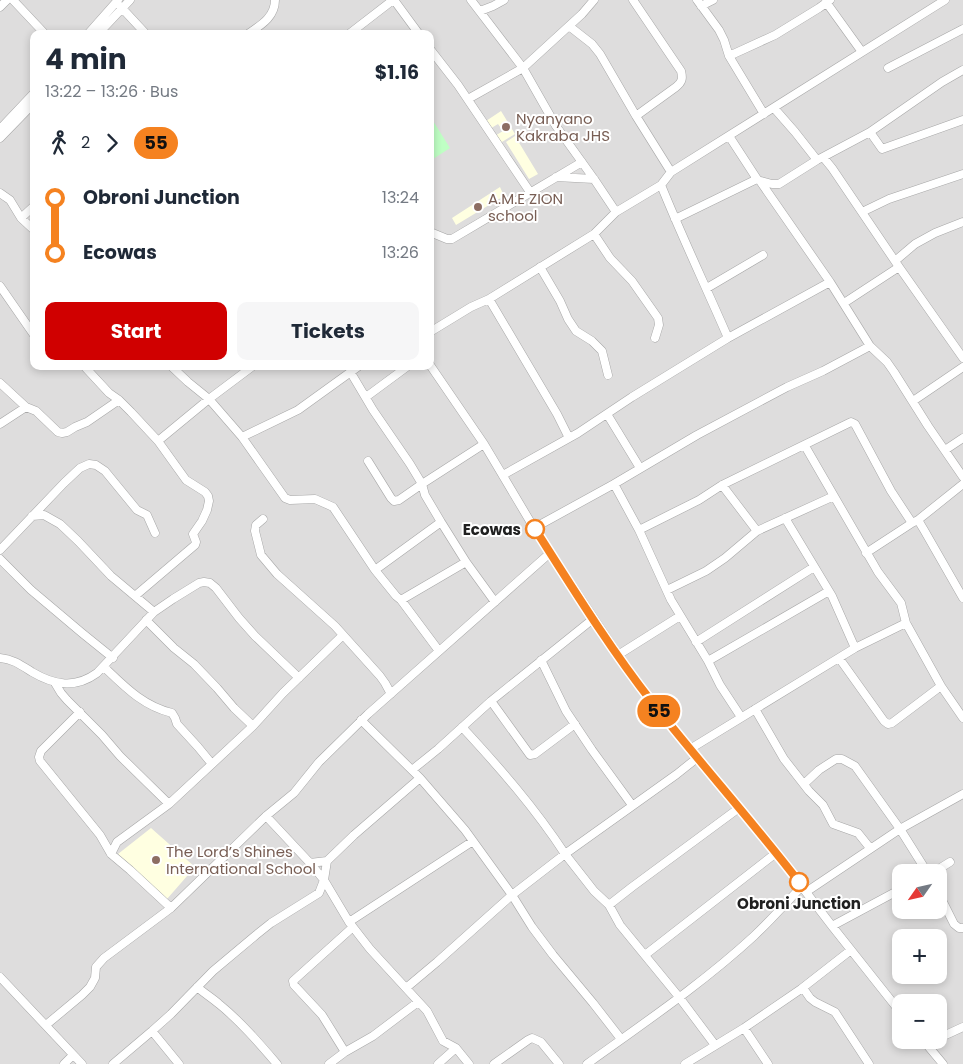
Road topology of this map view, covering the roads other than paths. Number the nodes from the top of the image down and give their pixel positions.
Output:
1 (6, 0) edge
2 (13, 0) edge
3 (130, 0) edge
4 (275, 0) edge
5 (393, 0) edge
6 (471, 0) edge
7 (504, 0) edge
8 (594, 0) edge
9 (633, 0) edge
10 (713, 0) edge
11 (946, 0) edge
12 (117, 1) edge
13 (828, 1) edge
14 (699, 3) edge
15 (0, 7) edge
16 (122, 9) junction
17 (480, 11) junction
18 (569, 26) junction
19 (963, 28) edge
20 (41, 30) edge
21 (92, 30) edge
22 (102, 30) edge
23 (142, 30) edge
24 (254, 30) edge
25 (354, 30) edge
26 (416, 30) edge
27 (862, 52) junction
28 (729, 56) junction
29 (434, 61) edge
30 (523, 68) junction
31 (888, 68) dead end
32 (963, 70) edge
33 (30, 97) edge
34 (468, 100) junction
35 (30, 107) edge
36 (774, 108) junction
37 (764, 114) junction
38 (636, 116) junction
39 (963, 120) edge
40 (0, 129) edge
41 (870, 132) junction
42 (729, 136) junction
43 (0, 138) edge
44 (820, 159) junction
45 (582, 162) junction
46 (671, 172) junction
47 (963, 174) edge
48 (556, 177) junction
49 (594, 179) junction
50 (759, 180) junction
51 (661, 185) junction
52 (530, 192) junction
53 (0, 193) edge
54 (30, 210) edge
55 (616, 212) junction
56 (862, 212) junction
57 (21, 218) junction
58 (675, 220) junction
59 (963, 222) edge
60 (30, 226) edge
61 (434, 234) edge
62 (594, 234) junction
63 (763, 255) dead end
64 (897, 264) junction
65 (540, 268) junction
66 (830, 282) junction
67 (0, 286) edge
68 (707, 288) junction
69 (489, 299) junction
70 (844, 303) junction
71 (30, 329) edge
72 (434, 330) edge
73 (655, 338) dead end
74 (728, 338) junction
75 (870, 346) junction
76 (963, 358) edge
77 (963, 367) edge
78 (88, 370) edge
79 (175, 370) edge
80 (248, 370) edge
81 (354, 370) edge
82 (402, 370) edge
83 (433, 370) edge
84 (351, 373) junction
85 (608, 375) dead end
86 (0, 383) edge
87 (366, 396) junction
88 (209, 399) junction
89 (119, 400) junction
90 (913, 401) junction
91 (26, 407) junction
92 (607, 414) junction
93 (0, 424) edge
94 (242, 437) junction
95 (569, 438) junction
96 (963, 438) edge
97 (158, 441) junction
98 (484, 444) junction
99 (805, 446) junction
100 (945, 450) junction
101 (368, 460) dead end
102 (640, 468) junction
103 (503, 475) junction
104 (963, 477) edge
105 (422, 484) junction
106 (614, 484) junction
107 (963, 484) edge
108 (722, 485) junction
109 (834, 496) junction
110 (42, 506) junction
111 (44, 515) junction
112 (32, 516) junction
113 (785, 518) junction
114 (263, 519) dead end
115 (441, 522) junction
116 (915, 522) junction
117 (534, 528) junction
118 (639, 530) junction
119 (757, 531) junction
120 (155, 533) dead end
121 (0, 550) edge
122 (550, 553) junction
123 (866, 553) junction
124 (0, 559) edge
125 (466, 562) junction
126 (814, 567) junction
127 (375, 570) junction
128 (667, 590) junction
129 (829, 591) junction
130 (135, 596) junction
131 (963, 598) edge
132 (401, 600) junction
133 (495, 602) junction
134 (154, 612) junction
135 (680, 616) junction
136 (593, 619) junction
137 (146, 620) junction
138 (906, 623) junction
139 (343, 635) junction
140 (696, 642) junction
141 (855, 648) junction
142 (439, 651) junction
143 (618, 655) junction
144 (0, 658) edge
145 (113, 658) junction
146 (839, 658) junction
147 (541, 660) junction
148 (708, 661) junction
149 (104, 667) junction
150 (298, 678) junction
151 (55, 682) junction
152 (941, 686) junction
153 (390, 694) junction
154 (491, 701) junction
155 (755, 708) junction
156 (80, 712) junction
157 (741, 716) junction
158 (963, 718) edge
159 (361, 720) junction
160 (575, 724) junction
161 (252, 726) junction
162 (462, 727) junction
163 (690, 748) junction
164 (697, 758) junction
165 (212, 764) junction
166 (412, 770) junction
167 (420, 778) junction
168 (804, 784) junction
169 (963, 794) edge
170 (169, 804) junction
171 (632, 806) junction
172 (739, 808) junction
173 (266, 816) junction
174 (900, 829) junction
175 (472, 841) junction
176 (870, 848) junction
177 (776, 853) junction
178 (111, 854) junction
179 (565, 854) junction
180 (326, 861) junction
181 (556, 861) junction
182 (950, 862) dead end
183 (310, 863) junction
184 (922, 864) edge
185 (947, 864) edge
186 (574, 866) junction
187 (324, 880) junction
188 (804, 889) junction
189 (319, 892) junction
190 (892, 894) edge
191 (512, 895) junction
192 (335, 899) junction
193 (609, 905) junction
194 (170, 908) junction
195 (948, 912) edge
196 (351, 924) junction
197 (832, 926) junction
198 (963, 928) edge
199 (851, 950) junction
200 (645, 955) junction
201 (0, 977) edge
202 (197, 987) junction
203 (406, 988) junction
204 (803, 988) junction
205 (679, 997) junction
206 (418, 1002) junction
207 (892, 1002) edge
208 (46, 1025) junction
209 (963, 1027) edge
210 (744, 1028) junction
211 (152, 1031) junction
212 (947, 1034) edge
213 (621, 1039) junction
214 (715, 1044) junction
215 (456, 1048) junction
216 (930, 1049) edge
217 (345, 1052) junction
218 (73, 1055) junction
219 (64, 1064) edge
220 (82, 1064) edge
221 (113, 1064) edge
222 (179, 1064) edge
223 (277, 1064) edge
224 (329, 1064) edge
225 (438, 1064) edge
226 (469, 1064) edge
227 (494, 1064) edge
228 (559, 1064) edge
229 (587, 1064) edge
230 (685, 1064) edge
231 (768, 1064) edge
232 (869, 1064) edge
233 (943, 1064) edge

1 - 15 street
2 - 20 street
3 - 16 street
4 - 24 street
5 - 25 street
5 - 26 street
6 - 17 street
7 - 17 street
8 - 18 street
9 - 38 street
10 - 14 street
11 - 27 street
12 - 16 street
12 - 21 street
13 - 27 street
13 - 28 street
14 - 28 street
16 - 22 street
16 - 23 street
17 - 30 street
18 - 30 street
18 - 38 street
19 - 31 street
27 - 36 street
28 - 37 street
29 - 34 street
30 - 34 street
30 - 45 street
32 - 41 street
33 - 40 street
34 - 52 street
35 - 43 street
36 - 37 street
36 - 44 street
37 - 42 street
38 - 46 street
39 - 41 street
41 - 44 street
42 - 46 street
42 - 50 street
44 - 50 street
44 - 56 street
45 - 48 street
45 - 49 street
46 - 51 street
47 - 56 street
48 - 49 street
48 - 52 street
49 - 55 street
50 - 58 street
50 - 66 street
51 - 55 street
51 - 58 street
52 - 61 street
53 - 57 street
54 - 57 street
55 - 62 street
56 - 64 street
57 - 60 street
58 - 68 street
59 - 64 street
62 - 65 street
62 - 73 street
63 - 68 street
64 - 70 street
64 - 76 street
65 - 69 street
65 - 85 street
66 - 70 street
66 - 74 street
67 - 71 street
68 - 74 street
69 - 72 street
69 - 95 street
70 - 75 street
74 - 92 street
75 - 90 street
75 - 102 street
77 - 90 street
78 - 89 street
79 - 88 street
80 - 88 street
81 - 84 street
82 - 87 street
83 - 98 street
84 - 87 street
84 - 94 street
86 - 91 street
87 - 105 street
88 - 94 street
88 - 97 street
89 - 91 street
89 - 97 street
90 - 100 street
91 - 93 street
92 - 95 street
92 - 102 street
94 - 127 street
95 - 103 street
96 - 100 street
97 - 130 street
98 - 103 street
98 - 105 street
99 - 108 street
99 - 109 street
99 - 116 street
100 - 104 street
101 - 105 street
102 - 106 street
103 - 117 street
105 - 115 street
106 - 117 street
106 - 118 street
107 - 116 street
108 - 118 street
108 - 119 street
109 - 113 street
109 - 123 street
110 - 111 street
110 - 112 street
110 - 120 street
111 - 112 street
111 - 130 street
112 - 121 street
113 - 119 street
113 - 126 street
114 - 139 street
115 - 125 street
115 - 127 street
116 - 123 street
116 - 131 street
117 - 122 street
118 - 128 street
119 - 128 street
122 - 133 street
122 - 136 street
123 - 138 street
124 - 145 street
125 - 132 street
125 - 133 street
126 - 129 street
126 - 140 street
127 - 132 street
128 - 135 street
129 - 141 street
129 - 148 street
130 - 134 street
132 - 142 street
133 - 142 street
134 - 137 street
134 - 150 street
135 - 140 street
135 - 143 street
136 - 143 street
136 - 147 street
137 - 145 street
137 - 161 street
138 - 141 street
138 - 152 street
139 - 150 street
139 - 153 street
140 - 148 street
141 - 146 street
142 - 153 street
143 - 163 street
144 - 151 street
145 - 149 street
146 - 152 street
146 - 155 street
147 - 154 street
147 - 160 street
148 - 157 street
149 - 151 street
149 - 165 street
150 - 161 street
151 - 156 street
152 - 158 street
153 - 159 street
154 - 160 street
154 - 162 street
155 - 157 street
155 - 168 street
156 - 170 street
156 - 178 street
157 - 163 street
159 - 166 street
159 - 173 street
160 - 171 street
161 - 165 street
162 - 166 street
162 - 179 street
163 - 164 street
164 - 171 street
164 - 172 street
165 - 170 street
166 - 167 street
167 - 175 street
167 - 180 street
168 - 174 street
168 - 176 street
169 - 174 street
170 - 178 street
171 - 179 street
172 - 177 street
172 - 193 street
173 - 183 street
173 - 194 street
174 - 176 street
174 - 184 street
175 - 191 street
175 - 196 street
176 - 188 street
177 - 188 street
177 - 200 street
178 - 194 street
179 - 181 street
179 - 186 street
180 - 183 street
180 - 187 street
181 - 186 street
181 - 191 street
182 - 185 street
183 - 187 street
186 - 193 street
187 - 189 street
187 - 192 street
188 - 197 street
188 - 205 street
189 - 192 street
189 - 202 street
190 - 197 street
191 - 203 street
191 - 213 street
192 - 196 street
193 - 200 street
194 - 208 street
195 - 198 street
196 - 203 street
196 - 217 street
197 - 199 street
199 - 204 street
199 - 207 street
200 - 205 street
201 - 208 street
202 - 211 street
202 - 223 street
203 - 206 street
204 - 210 street
204 - 232 street
205 - 213 street
205 - 214 street
206 - 215 street
206 - 217 street
208 - 218 street
209 - 212 street
210 - 214 street
210 - 231 street
211 - 221 street
211 - 222 street
213 - 229 street
214 - 230 street
215 - 225 street
215 - 226 street
216 - 233 street
217 - 224 street
218 - 219 street
218 - 220 street
227 - 228 street

